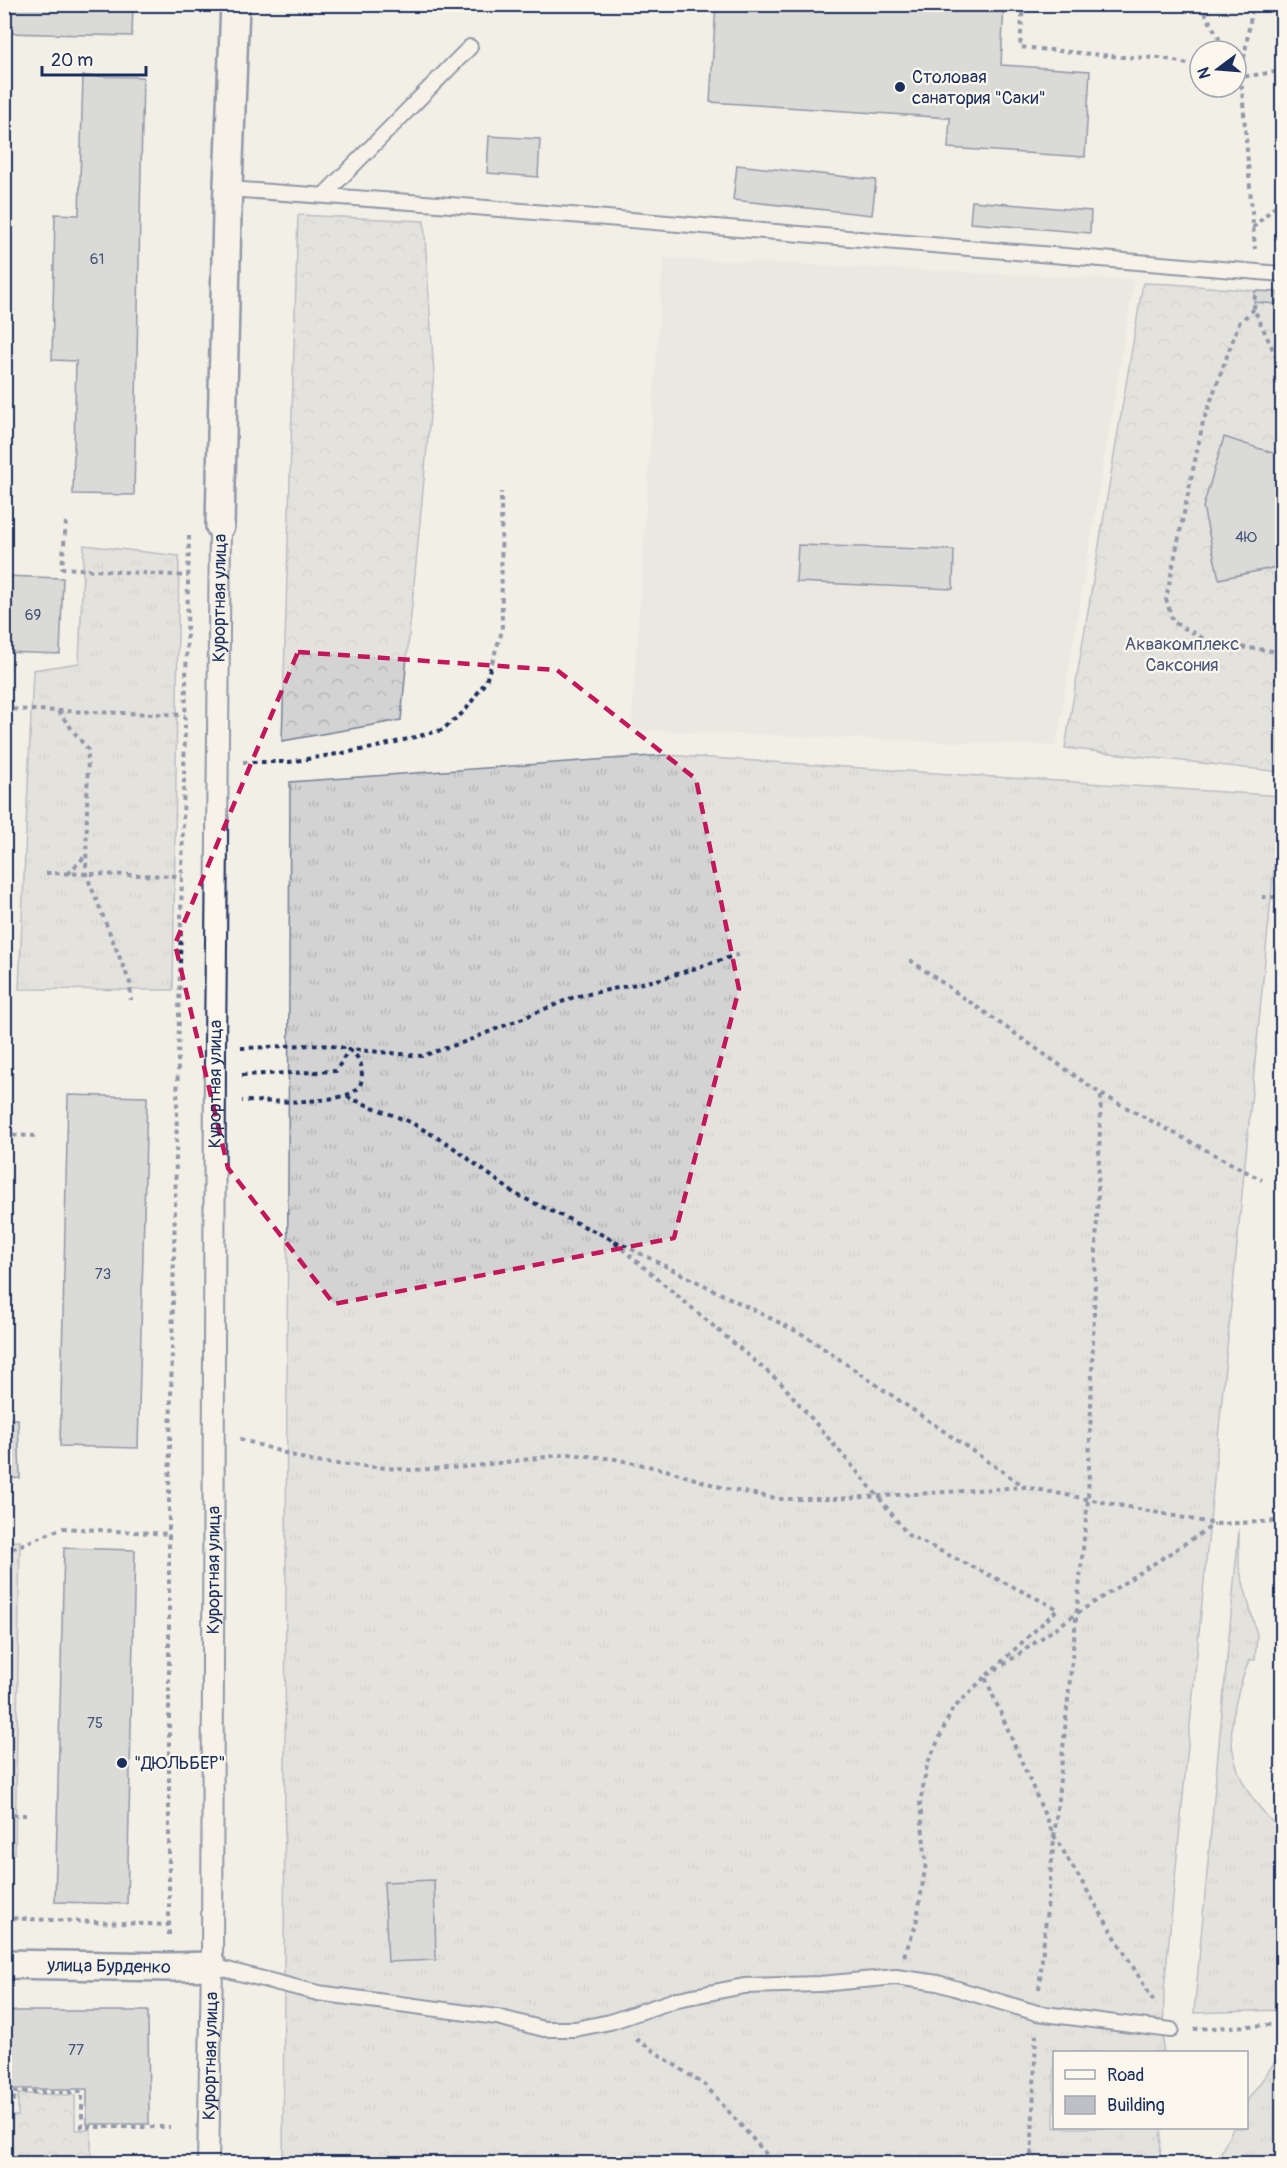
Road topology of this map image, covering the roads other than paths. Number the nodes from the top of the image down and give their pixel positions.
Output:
1 (235, 4) edge
2 (470, 47) dead end
3 (228, 189) junction
4 (324, 195) junction
5 (1282, 274) edge
6 (220, 526) joint
7 (4, 1964) edge
8 (212, 1966) junction
9 (1171, 2030) road end
10 (208, 2163) edge

1 - 3 street, Курортная улица
2 - 4 lane
3 - 4 lane
3 - 6 street, Курортная улица
4 - 5 lane
6 - 8 street, Курортная улица
7 - 8 street, улица Бурденко
8 - 9 lane
8 - 10 street, Курортная улица

